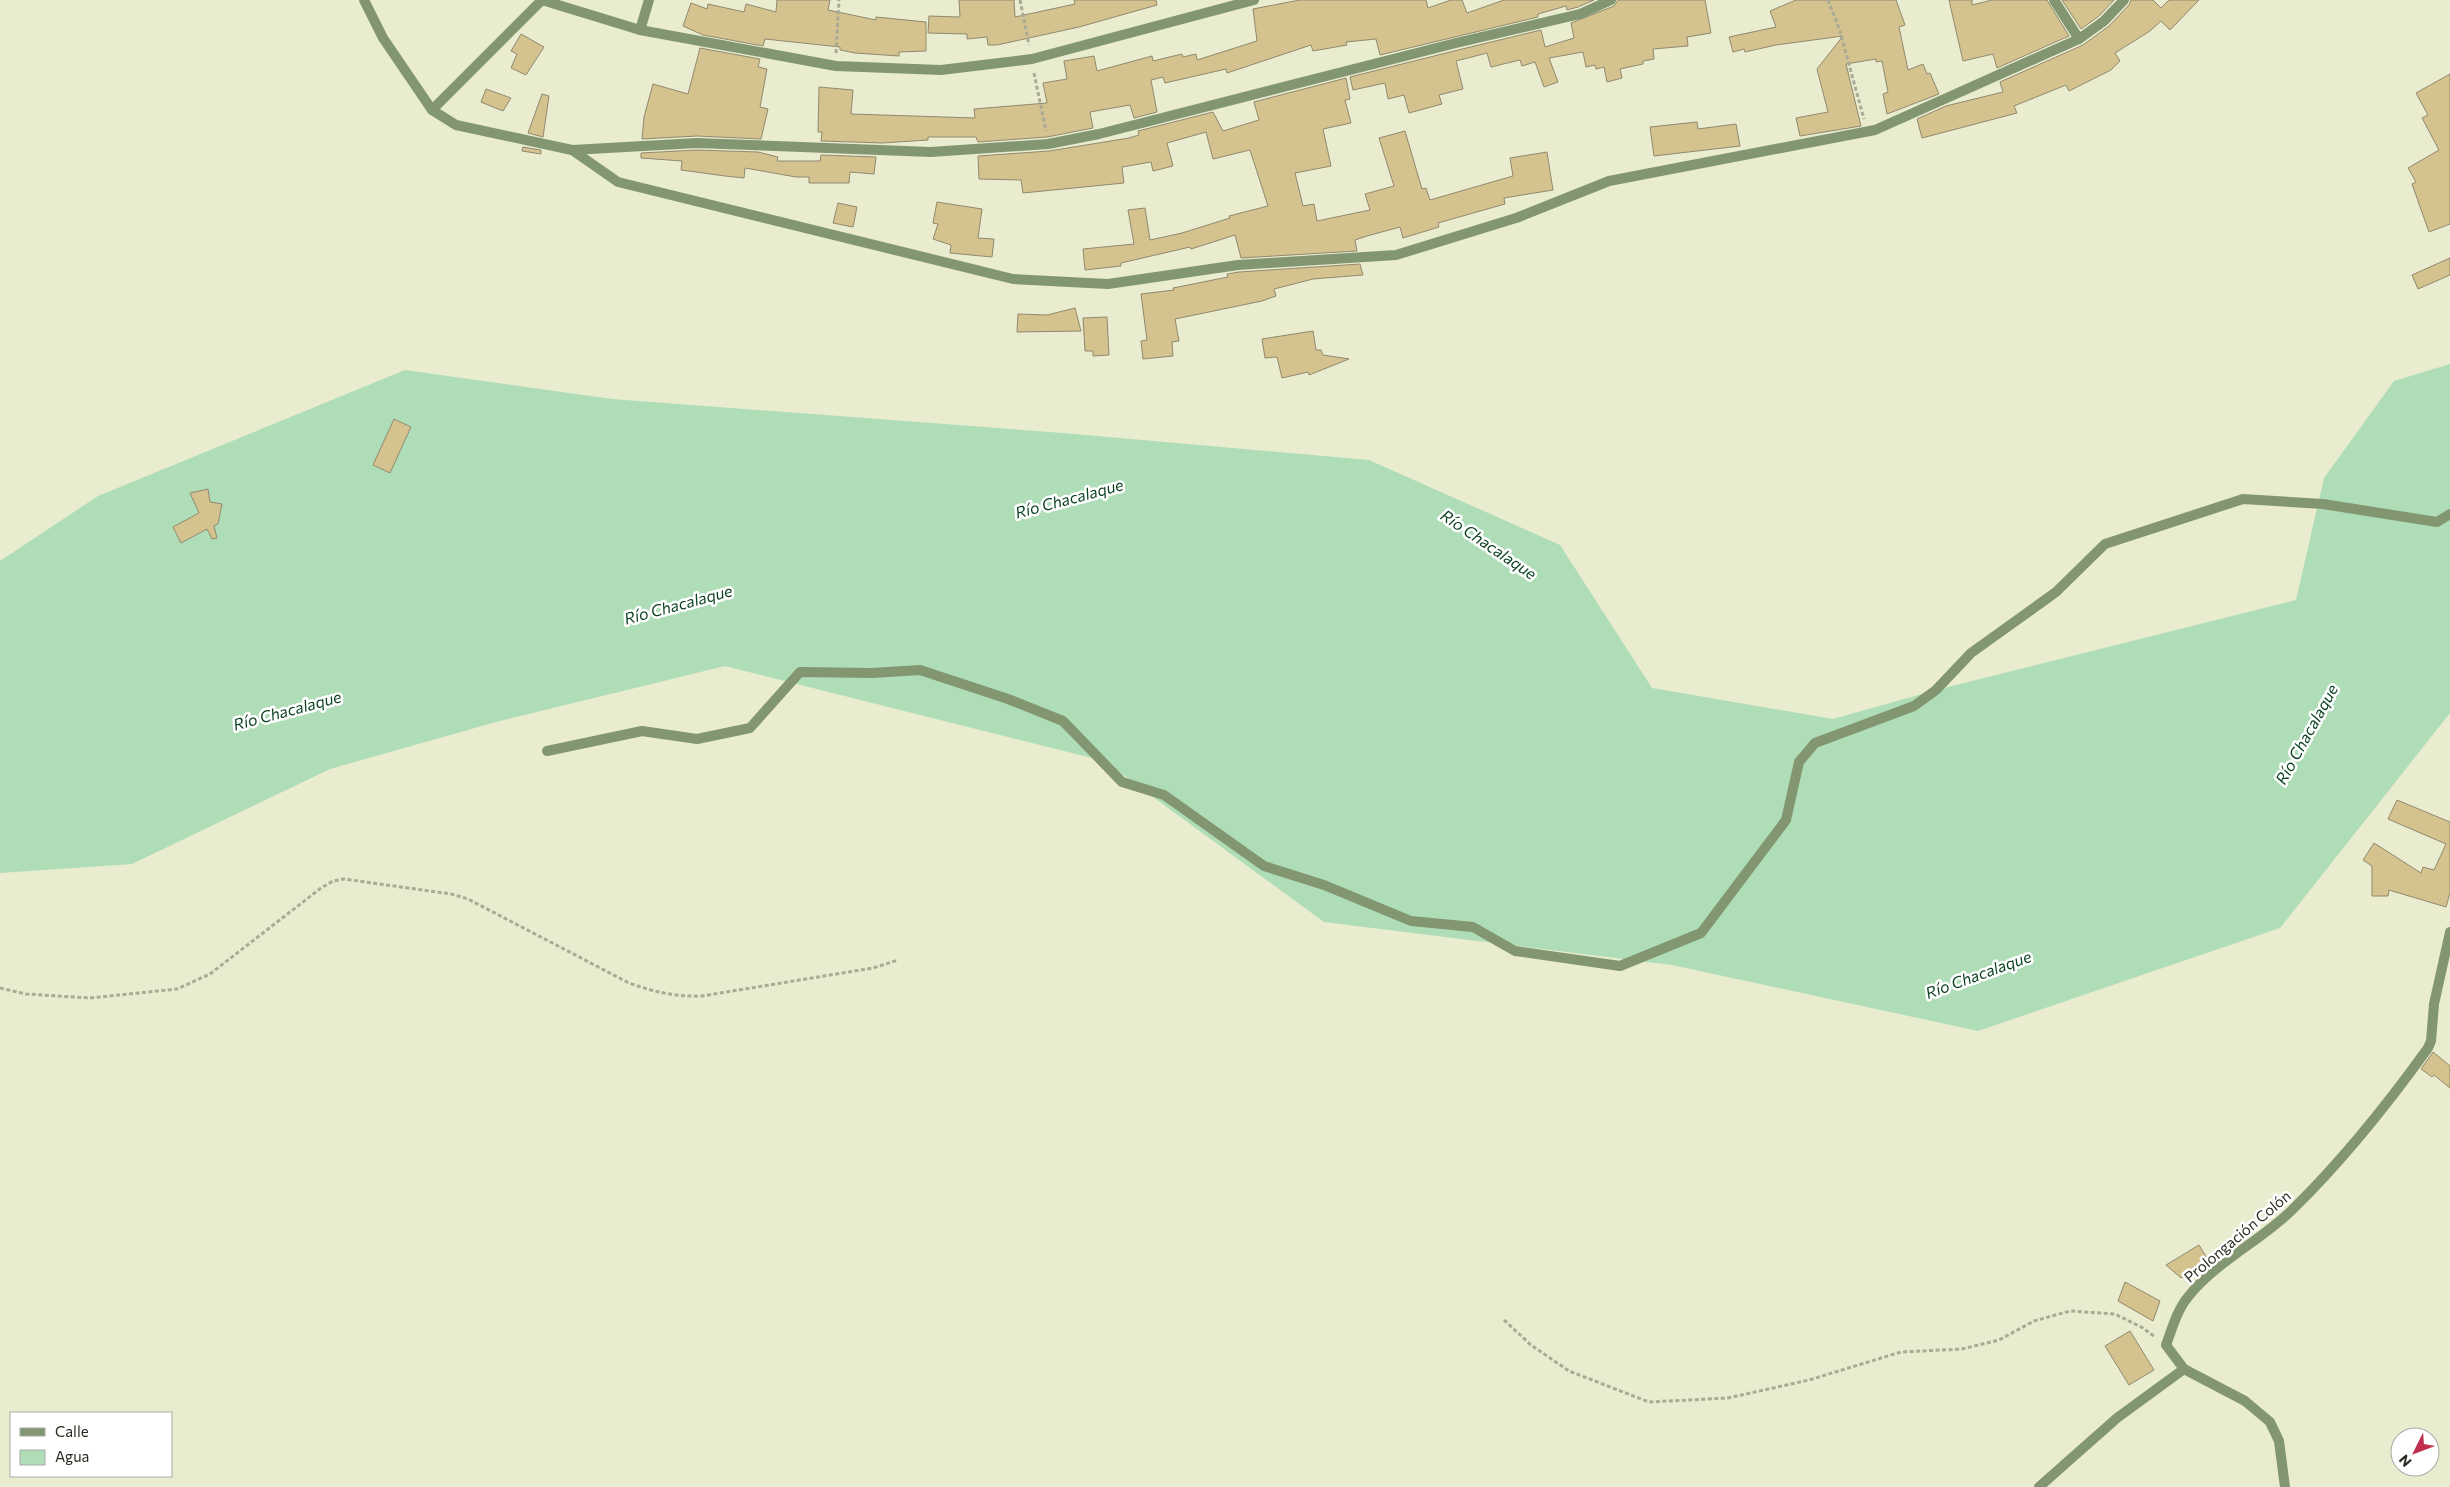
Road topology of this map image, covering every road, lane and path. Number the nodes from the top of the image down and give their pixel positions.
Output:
1 (364, 0) edge
2 (649, 0) edge
3 (839, 0) edge
4 (1254, 0) edge
5 (1611, 0) edge
6 (1828, 0) edge
7 (2054, 0) edge
8 (2124, 0) edge
9 (640, 30) junction
10 (2079, 40) junction
11 (836, 66) junction
12 (432, 110) junction
13 (1875, 130) junction
14 (572, 150) junction
15 (2450, 514) edge
16 (547, 751) dead end
17 (2450, 932) edge
18 (898, 960) dead end
19 (0, 988) edge
20 (1504, 1320) dead end
21 (2166, 1345) junction
22 (2184, 1369) junction
23 (2039, 1487) edge
24 (2285, 1487) edge

1 - 12 street
2 - 9 street
3 - 11 path
4 - 11 street
5 - 14 street
6 - 13 path
7 - 10 street
8 - 10 street
9 - 11 street
9 - 12 street
10 - 13 street
12 - 14 street
13 - 14 street
15 - 16 street
17 - 21 street, Prolongación Colón
18 - 19 path
20 - 21 path
21 - 22 street
22 - 23 street
22 - 24 street

